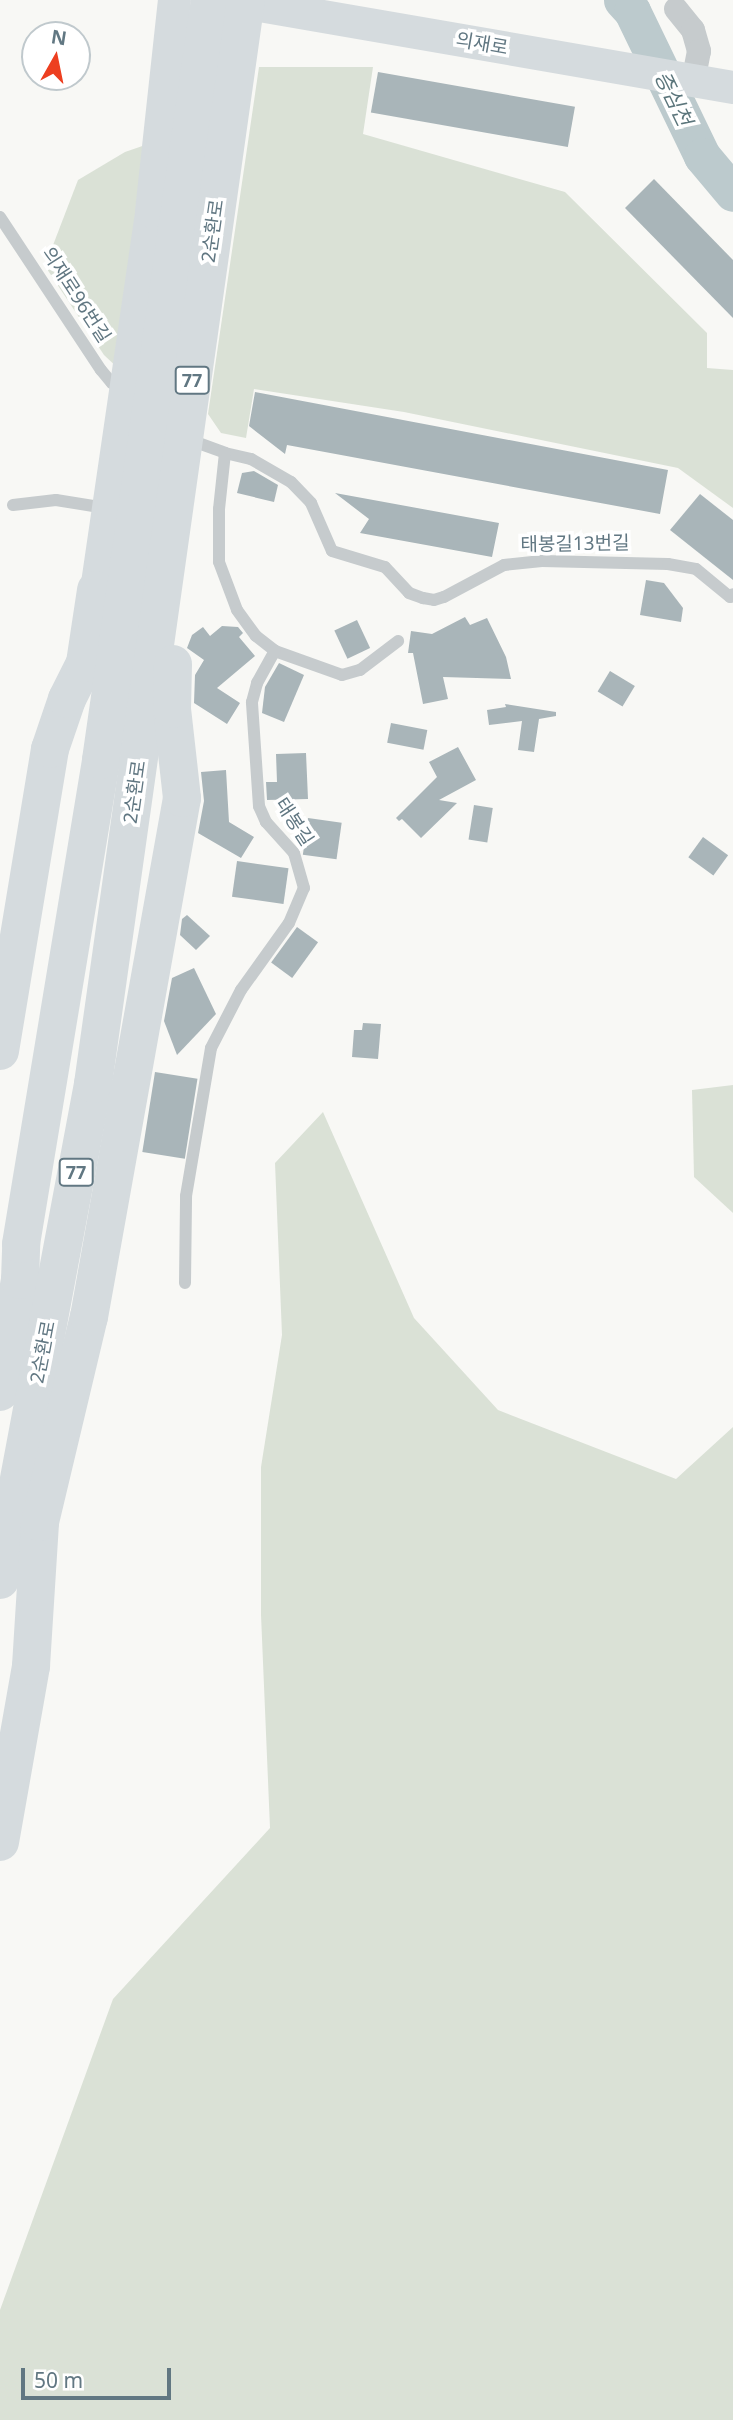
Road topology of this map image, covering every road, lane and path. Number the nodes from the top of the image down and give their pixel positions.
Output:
1 (174, 0) edge
2 (210, 0) edge
3 (248, 1) edge
4 (676, 9) dead end
5 (693, 81) junction
6 (733, 87) edge
7 (0, 217) edge
8 (120, 386) junction
9 (190, 436) junction
10 (13, 505) dead end
11 (99, 507) junction
12 (94, 540) dead end
13 (96, 590) joint
14 (733, 594) edge
15 (174, 601) joint
16 (398, 641) dead end
17 (275, 651) junction
18 (0, 1051) edge
19 (20, 1244) junction
20 (185, 1283) dead end
21 (0, 1308) edge
22 (0, 1392) edge
23 (0, 1580) edge
24 (0, 1842) edge

1 - 8 street
2 - 19 highway, 2순환로 / 77
3 - 5 street, 의재로
3 - 9 street
3 - 23 highway, 2순환로 / 77
4 - 5 street
5 - 6 street, 의재로
7 - 8 lane, 의재로96번길
8 - 9 lane, 의재로96번길
8 - 11 lane
8 - 13 street
9 - 14 lane, 태봉길13번길
9 - 15 street
9 - 17 lane
10 - 11 lane
11 - 12 lane
13 - 18 highway
15 - 24 highway
16 - 17 lane
17 - 20 lane, 태봉길
19 - 21 highway, 77
19 - 22 highway, 2순환로 / 77

